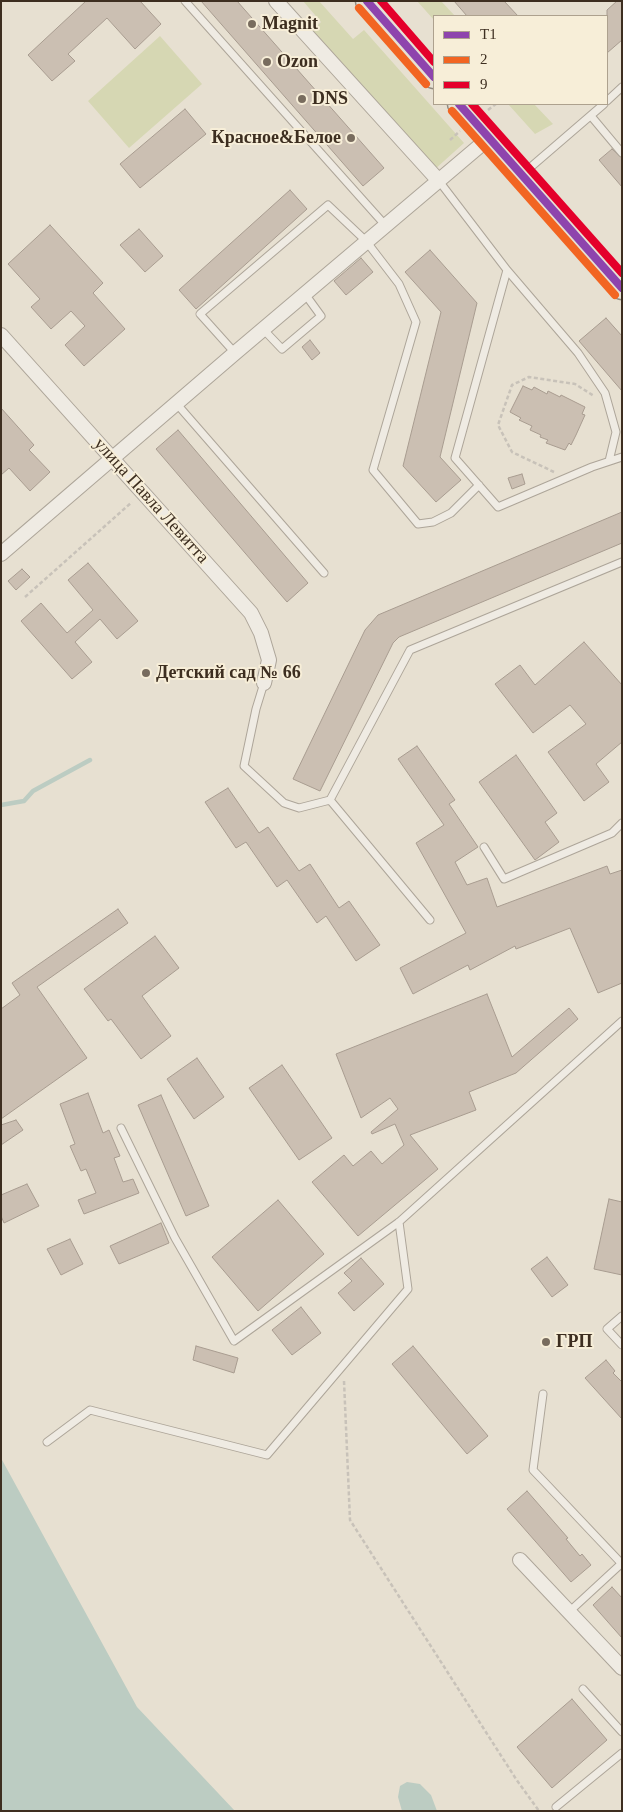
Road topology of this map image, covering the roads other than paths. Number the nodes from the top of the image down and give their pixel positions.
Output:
1 (186, 1) edge
2 (276, 1) edge
3 (367, 1) edge
4 (433, 75) edge
5 (622, 87) edge
6 (608, 100) edge
7 (459, 105) edge
8 (603, 105) edge
9 (590, 116) junction
10 (489, 138) junction
11 (622, 153) edge
12 (522, 175) junction
13 (438, 181) junction
14 (386, 226) junction
15 (366, 241) junction
16 (506, 270) junction
17 (621, 284) edge
18 (305, 294) junction
19 (263, 329) junction
20 (1, 335) edge
21 (235, 353) junction
22 (176, 403) junction
23 (112, 457) junction
24 (622, 457) edge
25 (609, 461) junction
26 (479, 485) junction
27 (1, 554) edge
28 (622, 562) edge
29 (324, 573) dead end
30 (264, 683) joint
31 (330, 800) junction
32 (622, 823) edge
33 (484, 847) dead end
34 (430, 920) dead end
35 (622, 1021) edge
36 (121, 1128) dead end
37 (399, 1222) junction
38 (622, 1316) edge
39 (622, 1345) edge
40 (543, 1394) dead end
41 (47, 1442) dead end
42 (520, 1560) dead end
43 (622, 1564) edge
44 (570, 1611) junction
45 (622, 1668) edge
46 (583, 1689) dead end
47 (622, 1732) edge
48 (622, 1753) edge
49 (556, 1807) dead end

1 - 14 lane
2 - 13 street
3 - 4 main road
5 - 6 lane
7 - 10 main road
8 - 9 lane
9 - 11 lane
9 - 12 lane
10 - 12 main road
10 - 13 street
12 - 17 main road
13 - 14 street
13 - 16 lane
14 - 15 street
15 - 18 street
15 - 21 lane
15 - 26 lane
16 - 25 lane
16 - 26 lane
18 - 19 street
18 - 19 lane
19 - 21 street
20 - 23 street, улица Павла Левитта
21 - 22 street
22 - 23 street
22 - 29 lane
23 - 27 street
23 - 30 street, улица Павла Левитта
24 - 25 lane
25 - 26 lane
28 - 31 lane
30 - 31 lane
31 - 34 lane
32 - 33 lane
35 - 37 lane
36 - 37 lane
37 - 41 lane
38 - 39 lane
40 - 43 lane
42 - 44 street
43 - 44 lane
44 - 45 street
46 - 47 lane
48 - 49 lane

